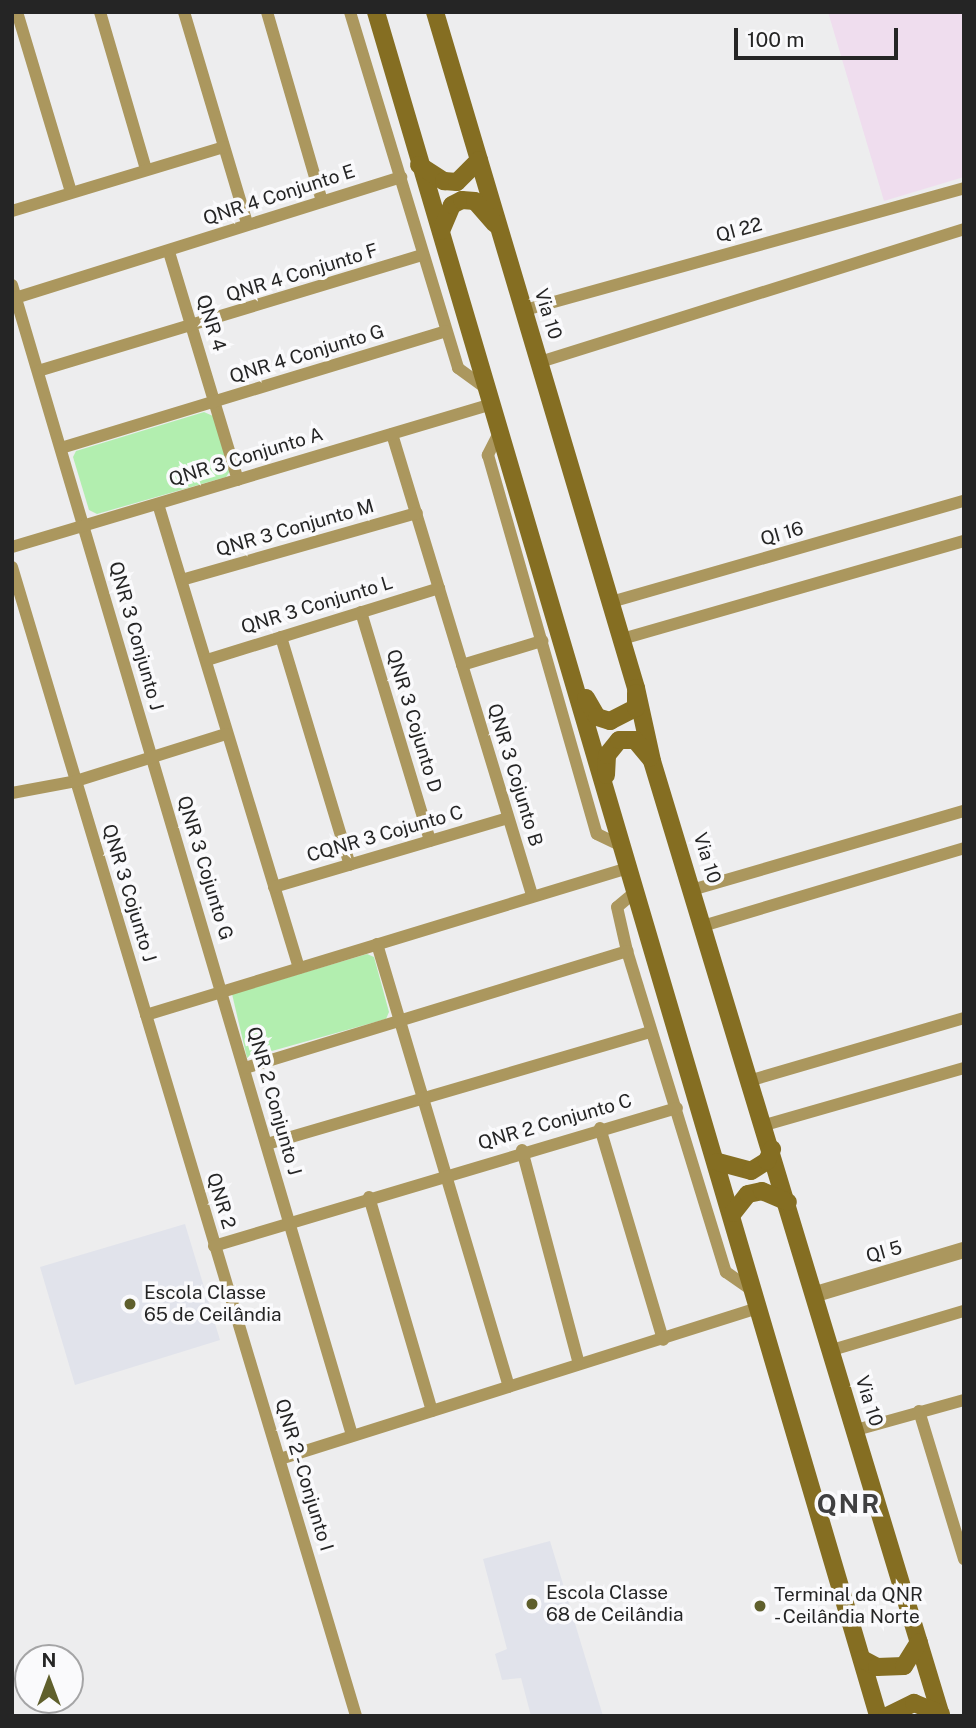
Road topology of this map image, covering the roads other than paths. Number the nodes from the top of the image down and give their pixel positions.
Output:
1 (16, 12) edge
2 (100, 12) edge
3 (184, 12) edge
4 (267, 12) edge
5 (350, 12) edge
6 (376, 12) edge
7 (435, 12) edge
8 (224, 147) junction
9 (479, 160) junction
10 (419, 165) junction
11 (146, 169) junction
12 (401, 177) junction
13 (964, 188) edge
14 (71, 192) junction
15 (322, 201) junction
16 (12, 211) edge
17 (247, 224) junction
18 (499, 229) junction
19 (964, 229) edge
20 (441, 232) junction
21 (169, 252) junction
22 (423, 256) junction
23 (13, 294) edge
24 (525, 310) junction
25 (193, 328) junction
26 (446, 331) junction
27 (540, 362) junction
28 (38, 371) junction
29 (489, 396) junction
30 (216, 403) junction
31 (499, 433) junction
32 (392, 434) junction
33 (61, 448) junction
34 (238, 480) junction
35 (964, 502) edge
36 (158, 504) junction
37 (416, 513) junction
38 (84, 526) junction
39 (964, 541) edge
40 (12, 547) edge
41 (12, 567) edge
42 (185, 579) junction
43 (439, 588) junction
44 (611, 602) junction
45 (360, 612) junction
46 (281, 637) junction
47 (622, 639) junction
48 (542, 641) junction
49 (207, 660) junction
50 (570, 663) junction
51 (462, 665) junction
52 (636, 688) junction
53 (226, 734) junction
54 (151, 758) junction
55 (652, 761) junction
56 (76, 781) junction
57 (606, 785) junction
58 (12, 793) edge
59 (964, 811) edge
60 (508, 818) junction
61 (430, 841) junction
62 (620, 845) junction
63 (964, 848) edge
64 (351, 865) junction
65 (628, 868) junction
66 (274, 887) junction
67 (695, 889) junction
68 (635, 892) junction
69 (532, 896) junction
70 (706, 925) junction
71 (377, 944) junction
72 (627, 951) junction
73 (299, 968) junction
74 (222, 990) junction
75 (146, 1015) junction
76 (964, 1018) edge
77 (400, 1020) junction
78 (651, 1032) junction
79 (245, 1068) junction
80 (964, 1068) edge
81 (752, 1080) junction
82 (423, 1098) junction
83 (677, 1108) junction
84 (765, 1125) junction
85 (600, 1128) junction
86 (267, 1144) junction
87 (772, 1149) junction
88 (522, 1150) junction
89 (718, 1162) junction
90 (445, 1173) junction
91 (369, 1197) junction
92 (788, 1202) junction
93 (733, 1213) junction
94 (290, 1223) junction
95 (214, 1246) junction
96 (964, 1250) edge
97 (752, 1290) junction
98 (816, 1294) junction
99 (758, 1308) junction
100 (964, 1311) edge
101 (663, 1340) junction
102 (832, 1350) junction
103 (579, 1364) junction
104 (509, 1387) junction
105 (964, 1399) edge
106 (432, 1411) junction
107 (919, 1411) junction
108 (856, 1430) junction
109 (352, 1435) junction
110 (279, 1459) junction
111 (964, 1559) edge
112 (919, 1642) junction
113 (862, 1659) junction
114 (941, 1715) edge
115 (356, 1716) edge
116 (878, 1716) edge
117 (887, 1716) edge

1 - 14 street
2 - 11 street
3 - 8 street
4 - 15 street
5 - 12 street
6 - 10 main road
7 - 9 main road, Via 10
8 - 11 street
8 - 17 street
9 - 10 main road
9 - 18 main road, Via 10
10 - 20 main road
11 - 14 street
12 - 15 street, QNR 4 Conjunto E
12 - 22 street
13 - 24 street, QI 22
14 - 16 street
15 - 17 street, QNR 4 Conjunto E
17 - 21 street, QNR 4 Conjunto E
18 - 20 main road
18 - 24 main road, Via 10
19 - 27 street
20 - 29 main road
21 - 23 street
21 - 25 street, QNR 4
22 - 25 street, QNR 4 Conjunto F
22 - 26 street
23 - 28 street, QNR 3 Conjunto J
24 - 27 main road, Via 10
25 - 28 street, QNR 4 Conjunto F
25 - 30 street, QNR 4
26 - 29 street
26 - 30 street, QNR 4 Conjunto G
27 - 44 main road, Via 10
28 - 33 street, QNR 3 Conjunto J
29 - 31 main road
29 - 32 street, QNR 3 Conjunto A
30 - 33 street
30 - 34 street, QNR 4 Conjunto G
31 - 48 street
31 - 50 main road
32 - 34 street, QNR 3 Conjunto A
32 - 37 street
33 - 38 street, QNR 3 Conjunto J
34 - 36 street, QNR 3 Conjunto A
35 - 44 street, QI 16
36 - 38 street, QNR 3 Conjunto A
36 - 42 street
37 - 42 street, QNR 3 Conjunto M
37 - 43 street
38 - 40 street, QNR 3 Conjunto A
38 - 54 street, QNR 3 Conjunto J
39 - 47 street
41 - 56 street, QNR 3 Cojunto J
42 - 49 street
43 - 45 street, QNR 3 Conjunto L
43 - 51 street
44 - 47 main road, Via 10
45 - 46 street, QNR 3 Conjunto L
45 - 61 street, QNR 3 Cojunto D
46 - 49 street, QNR 3 Conjunto L
46 - 64 street
47 - 52 main road, Via 10
48 - 51 street
48 - 62 street
49 - 53 street
50 - 52 main road
50 - 57 main road
51 - 60 street, QNR 3 Cojunto B
52 - 55 main road, Via 10
53 - 54 street
53 - 66 street
54 - 56 street
54 - 74 street, QNR 3 Cojunto G
55 - 57 main road
55 - 67 main road, Via 10
56 - 58 street
56 - 75 street, QNR 3 Cojunto J
57 - 62 main road
59 - 67 street
60 - 61 street, CQNR 3 Cojunto C
60 - 69 street, QNR 3 Cojunto B
61 - 64 street, CQNR 3 Cojunto C
62 - 65 main road
63 - 70 street
64 - 66 street, CQNR 3 Cojunto C
65 - 68 main road
65 - 69 street
66 - 73 street
67 - 70 main road, Via 10
68 - 72 street
68 - 89 main road
69 - 71 street
70 - 81 main road, Via 10
71 - 73 street
71 - 77 street
72 - 77 street
72 - 78 street
73 - 74 street
74 - 75 street
74 - 79 street, QNR 2 Conjunto J
75 - 95 street, QNR 2
76 - 81 street
77 - 79 street
77 - 82 street
78 - 82 street, QNR 2 Conjunto J
78 - 83 street
79 - 86 street, QNR 2 Conjunto J
80 - 84 street
81 - 84 main road, Via 10
82 - 86 street, QNR 2 Conjunto J
82 - 90 street
83 - 85 street, QNR 2 Conjunto C
83 - 97 street
84 - 87 main road, Via 10
85 - 88 street, QNR 2 Conjunto C
85 - 101 street
86 - 94 street, QNR 2 Conjunto J
87 - 89 main road
87 - 92 main road, Via 10
88 - 90 street, QNR 2 Conjunto C
88 - 103 street
89 - 93 main road
90 - 91 street, QNR 2
90 - 104 street
91 - 94 street, QNR 2
91 - 106 street
92 - 93 main road
92 - 98 main road, Via 10
93 - 97 main road
94 - 95 street, QNR 2
94 - 109 street, QNR 2 Conjunto J
95 - 110 street, QNR 2 - Conjunto I
96 - 98 street, QI 5
97 - 99 main road
98 - 102 main road, Via 10
99 - 101 street
99 - 113 main road
100 - 102 street
101 - 103 street
102 - 108 main road, Via 10
103 - 104 street
104 - 106 street
105 - 107 street
106 - 109 street
107 - 108 street
107 - 111 street
108 - 112 main road, Via 10
109 - 110 street
110 - 115 street, QNR 2 - Conjunto I
112 - 113 main road
112 - 114 main road, Via 10
113 - 116 main road
114 - 117 main road

